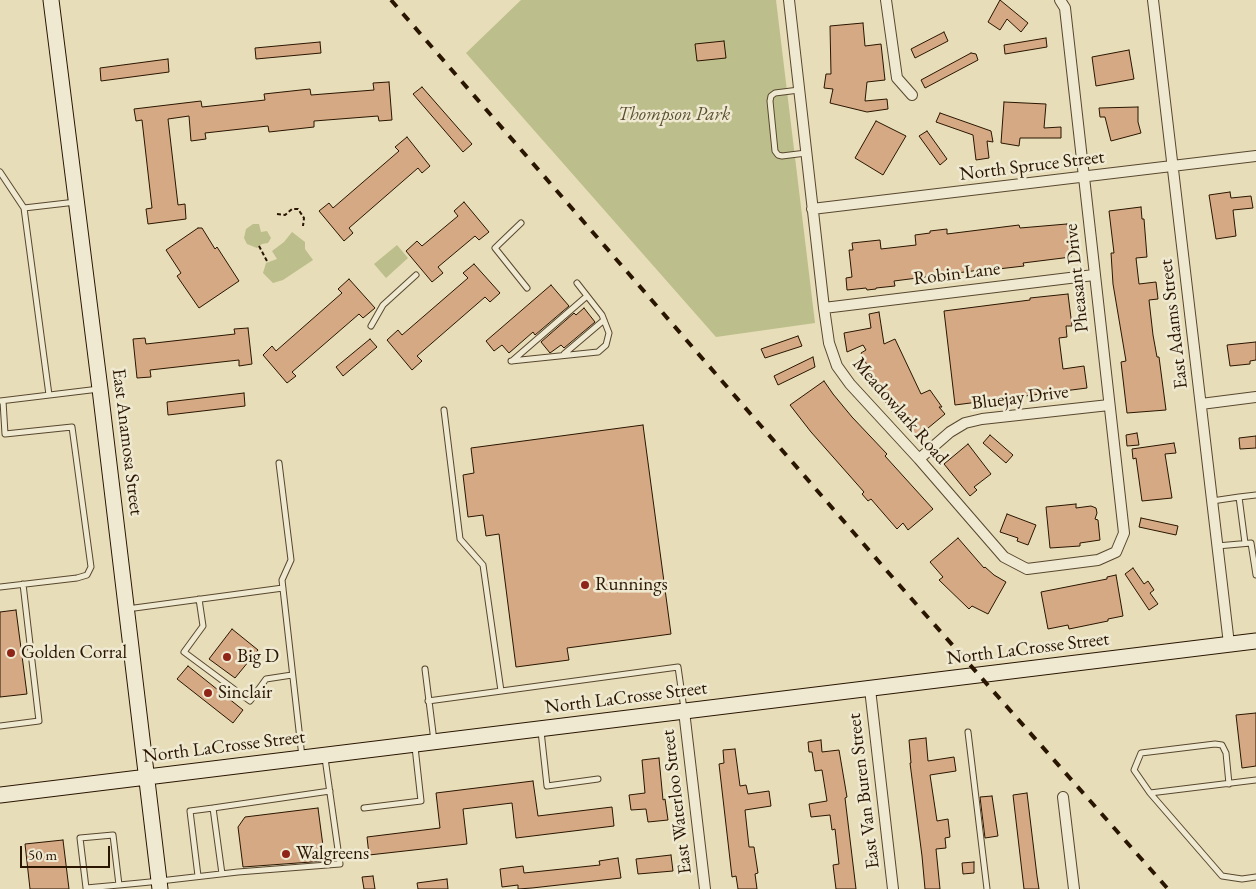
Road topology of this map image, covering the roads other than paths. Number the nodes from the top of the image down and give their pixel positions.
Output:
1 (51, 0) edge
2 (789, 0) edge
3 (886, 0) edge
4 (1060, 0) edge
5 (1153, 0) edge
6 (799, 90) junction
7 (912, 95) dead end
8 (806, 153) junction
9 (1256, 156) edge
10 (1172, 166) junction
11 (0, 172) edge
12 (1084, 177) junction
13 (76, 202) junction
14 (24, 208) junction
15 (812, 209) junction
16 (521, 223) dead end
17 (416, 275) dead end
18 (1094, 275) junction
19 (577, 283) dead end
20 (528, 288) dead end
21 (587, 296) junction
22 (824, 308) junction
23 (604, 320) junction
24 (371, 326) dead end
25 (564, 355) junction
26 (100, 389) junction
27 (49, 395) junction
28 (1256, 397) edge
29 (1, 401) edge
30 (1201, 404) junction
31 (1109, 405) junction
32 (444, 410) dead end
33 (919, 459) junction
34 (279, 463) dead end
35 (1256, 495) edge
36 (1239, 497) junction
37 (1212, 501) junction
38 (1251, 543) edge
39 (1217, 546) junction
40 (1116, 552) joint
41 (1256, 575) edge
42 (24, 584) junction
43 (0, 587) edge
44 (282, 588) junction
45 (199, 599) junction
46 (127, 609) junction
47 (1256, 641) edge
48 (1228, 644) junction
49 (425, 669) dead end
50 (292, 675) junction
51 (870, 689) junction
52 (500, 691) junction
53 (428, 701) junction
54 (684, 711) junction
55 (0, 726) edge
56 (540, 728) junction
57 (968, 732) dead end
58 (434, 741) junction
59 (415, 744) junction
60 (325, 755) junction
61 (302, 758) junction
62 (148, 777) junction
63 (598, 779) dead end
64 (1256, 780) edge
65 (1229, 784) junction
66 (330, 791) junction
67 (1150, 794) junction
68 (0, 795) edge
69 (1063, 797) dead end
70 (212, 808) junction
71 (364, 808) dead end
72 (222, 874) junction
73 (198, 876) junction
74 (1256, 877) edge
75 (119, 885) junction
76 (160, 885) edge
77 (705, 889) edge
78 (893, 889) edge
79 (986, 889) edge
80 (1074, 889) edge

1 - 13 main road, East Anamosa Street
2 - 6 street, Meadowlark Road
3 - 7 street
4 - 12 street, Pheasant Drive
5 - 10 street, East Adams Street
6 - 8 street, Meadowlark Road
6 - 8 lane
8 - 15 street, Meadowlark Road
9 - 10 street, North Spruce Street
10 - 12 street, North Spruce Street
10 - 30 street, East Adams Street
11 - 14 lane
12 - 15 street, North Spruce Street
12 - 18 street, Pheasant Drive
13 - 14 lane
13 - 26 main road, East Anamosa Street
14 - 27 lane
15 - 22 street, Meadowlark Road
16 - 20 lane
17 - 24 lane
18 - 22 street, Robin Lane
18 - 31 street, Pheasant Drive
19 - 21 lane
21 - 23 lane
21 - 25 lane
22 - 33 street, Meadowlark Road
23 - 25 lane
23 - 25 lane
26 - 27 lane
26 - 46 main road, East Anamosa Street
27 - 29 lane
28 - 30 street
29 - 42 lane
30 - 37 street, East Adams Street
31 - 33 street, Bluejay Drive
31 - 40 street, Pheasant Drive
32 - 52 lane
33 - 40 street, Meadowlark Road
34 - 44 lane
35 - 36 lane
36 - 37 lane
36 - 38 lane
37 - 39 street, East Adams Street
38 - 39 lane
38 - 41 lane
39 - 48 street, East Adams Street
42 - 43 lane
42 - 55 lane
44 - 45 lane
44 - 50 lane
45 - 46 lane
45 - 50 lane
46 - 62 main road, East Anamosa Street
47 - 48 main road, North LaCrosse Street
48 - 51 main road, North LaCrosse Street
49 - 53 lane
50 - 61 lane
51 - 54 main road, North LaCrosse Street
51 - 78 street, East Van Buren Street
52 - 53 lane
52 - 54 lane
53 - 58 lane
54 - 56 main road, North LaCrosse Street
54 - 77 street, East Waterloo Street
56 - 58 main road, North LaCrosse Street
56 - 63 lane
57 - 79 lane
58 - 59 main road, North LaCrosse Street
59 - 60 main road, North LaCrosse Street
59 - 71 lane
60 - 61 main road, North LaCrosse Street
60 - 66 lane
61 - 62 main road, North LaCrosse Street
62 - 68 main road, North LaCrosse Street
62 - 76 main road, East Anamosa Street
64 - 65 lane
65 - 67 lane
65 - 67 lane
66 - 70 lane
66 - 72 lane
67 - 74 lane
69 - 80 street
70 - 72 lane
70 - 73 lane
72 - 73 lane
73 - 76 lane
75 - 75 lane
75 - 76 lane

